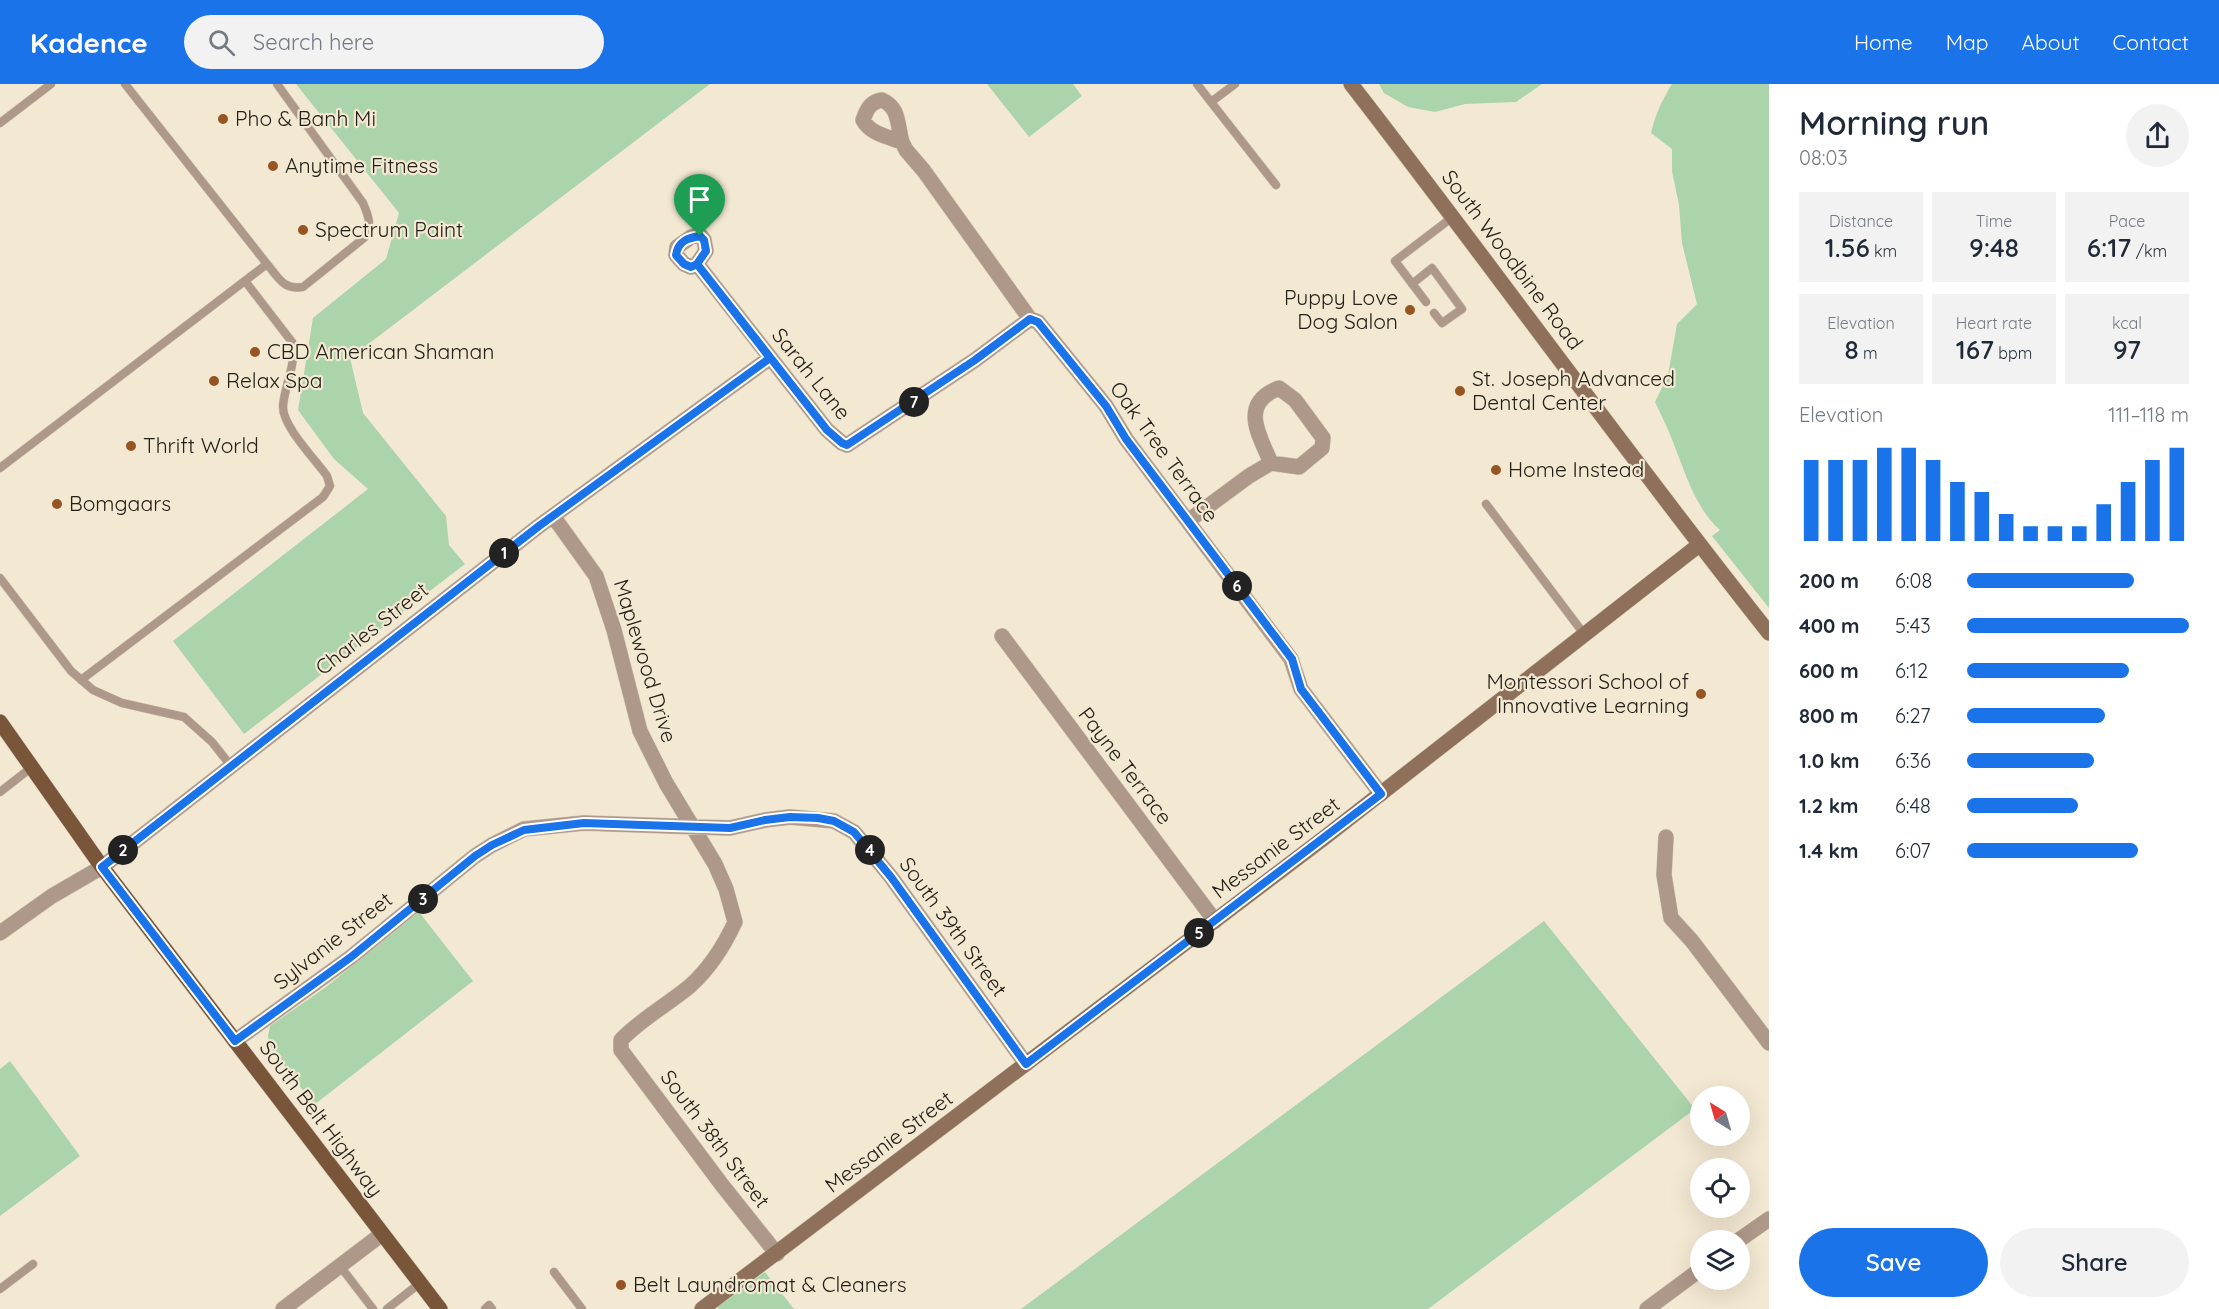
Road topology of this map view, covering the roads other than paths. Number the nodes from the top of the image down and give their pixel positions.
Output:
1 (51, 84) edge
2 (125, 84) edge
3 (277, 84) edge
4 (1197, 84) edge
5 (1235, 84) edge
6 (1351, 84) edge
7 (1211, 102) junction
8 (0, 123) edge
9 (902, 142) dead end
10 (1276, 185) dead end
11 (1454, 216) junction
12 (267, 264) junction
13 (697, 264) dead end
14 (245, 281) junction
15 (1412, 284) junction
16 (1426, 302) dead end
17 (1434, 313) dead end
18 (1030, 319) junction
19 (770, 358) junction
20 (1271, 463) junction
21 (0, 468) edge
22 (1486, 504) dead end
23 (553, 516) junction
24 (1188, 521) junction
25 (1699, 545) junction
26 (0, 578) edge
27 (1769, 633) edge
28 (1584, 634) junction
29 (1002, 636) dead end
30 (81, 680) junction
31 (0, 722) edge
32 (231, 766) junction
33 (32, 767) junction
34 (0, 792) edge
35 (1381, 794) junction
36 (694, 827) junction
37 (1666, 837) dead end
38 (102, 867) junction
39 (1215, 921) junction
40 (0, 933) edge
41 (235, 1041) junction
42 (1769, 1043) edge
43 (621, 1050) joint
44 (1026, 1064) junction
45 (1769, 1219) edge
46 (1750, 1233) edge
47 (382, 1234) junction
48 (777, 1254) junction
49 (33, 1264) dead end
50 (340, 1266) junction
51 (554, 1272) dead end
52 (1690, 1278) edge
53 (420, 1283) junction
54 (0, 1289) edge
55 (1655, 1307) edge
56 (283, 1309) edge
57 (373, 1309) edge
58 (387, 1309) edge
59 (440, 1309) edge
60 (484, 1309) edge
61 (492, 1309) edge
62 (582, 1309) edge
63 (702, 1309) edge

1 - 8 lane
2 - 12 lane
3 - 12 lane
4 - 7 lane
5 - 7 lane
6 - 11 street, South Woodbine Road
7 - 10 lane
9 - 18 street, Oak Tree Terrace
11 - 15 lane
11 - 25 street, South Woodbine Road
12 - 14 lane
13 - 19 street, Sarah Lane
14 - 21 lane
14 - 30 lane
15 - 16 lane
15 - 17 lane
18 - 19 street, Sarah Lane
18 - 24 street, Oak Tree Terrace
19 - 23 street, Charles Street
20 - 20 street
20 - 24 street
22 - 28 lane
23 - 32 street, Charles Street
23 - 36 street, Maplewood Drive
24 - 35 street, Oak Tree Terrace
25 - 27 street, South Woodbine Road
25 - 28 street, Messanie Street
26 - 30 lane
28 - 35 street, Messanie Street
29 - 39 street, Payne Terrace
30 - 32 lane
31 - 33 main road, South Belt Highway
32 - 38 street, Charles Street
33 - 34 lane
33 - 38 main road, South Belt Highway
35 - 39 street, Messanie Street
36 - 41 street, Sylvanie Street
36 - 43 street, Maplewood Drive
36 - 44 street, South 39th Street
37 - 42 street
38 - 40 street, Charles Street
38 - 41 main road, South Belt Highway
39 - 44 street, Messanie Street
41 - 47 main road, South Belt Highway
43 - 48 street, South 38th Street
44 - 48 street, Messanie Street
45 - 46 street
47 - 50 street
47 - 53 main road, South Belt Highway
48 - 63 street, Messanie Street
49 - 54 lane
50 - 56 street
50 - 57 lane
51 - 62 lane
52 - 55 street
53 - 58 lane
53 - 59 main road, South Belt Highway
60 - 61 lane

